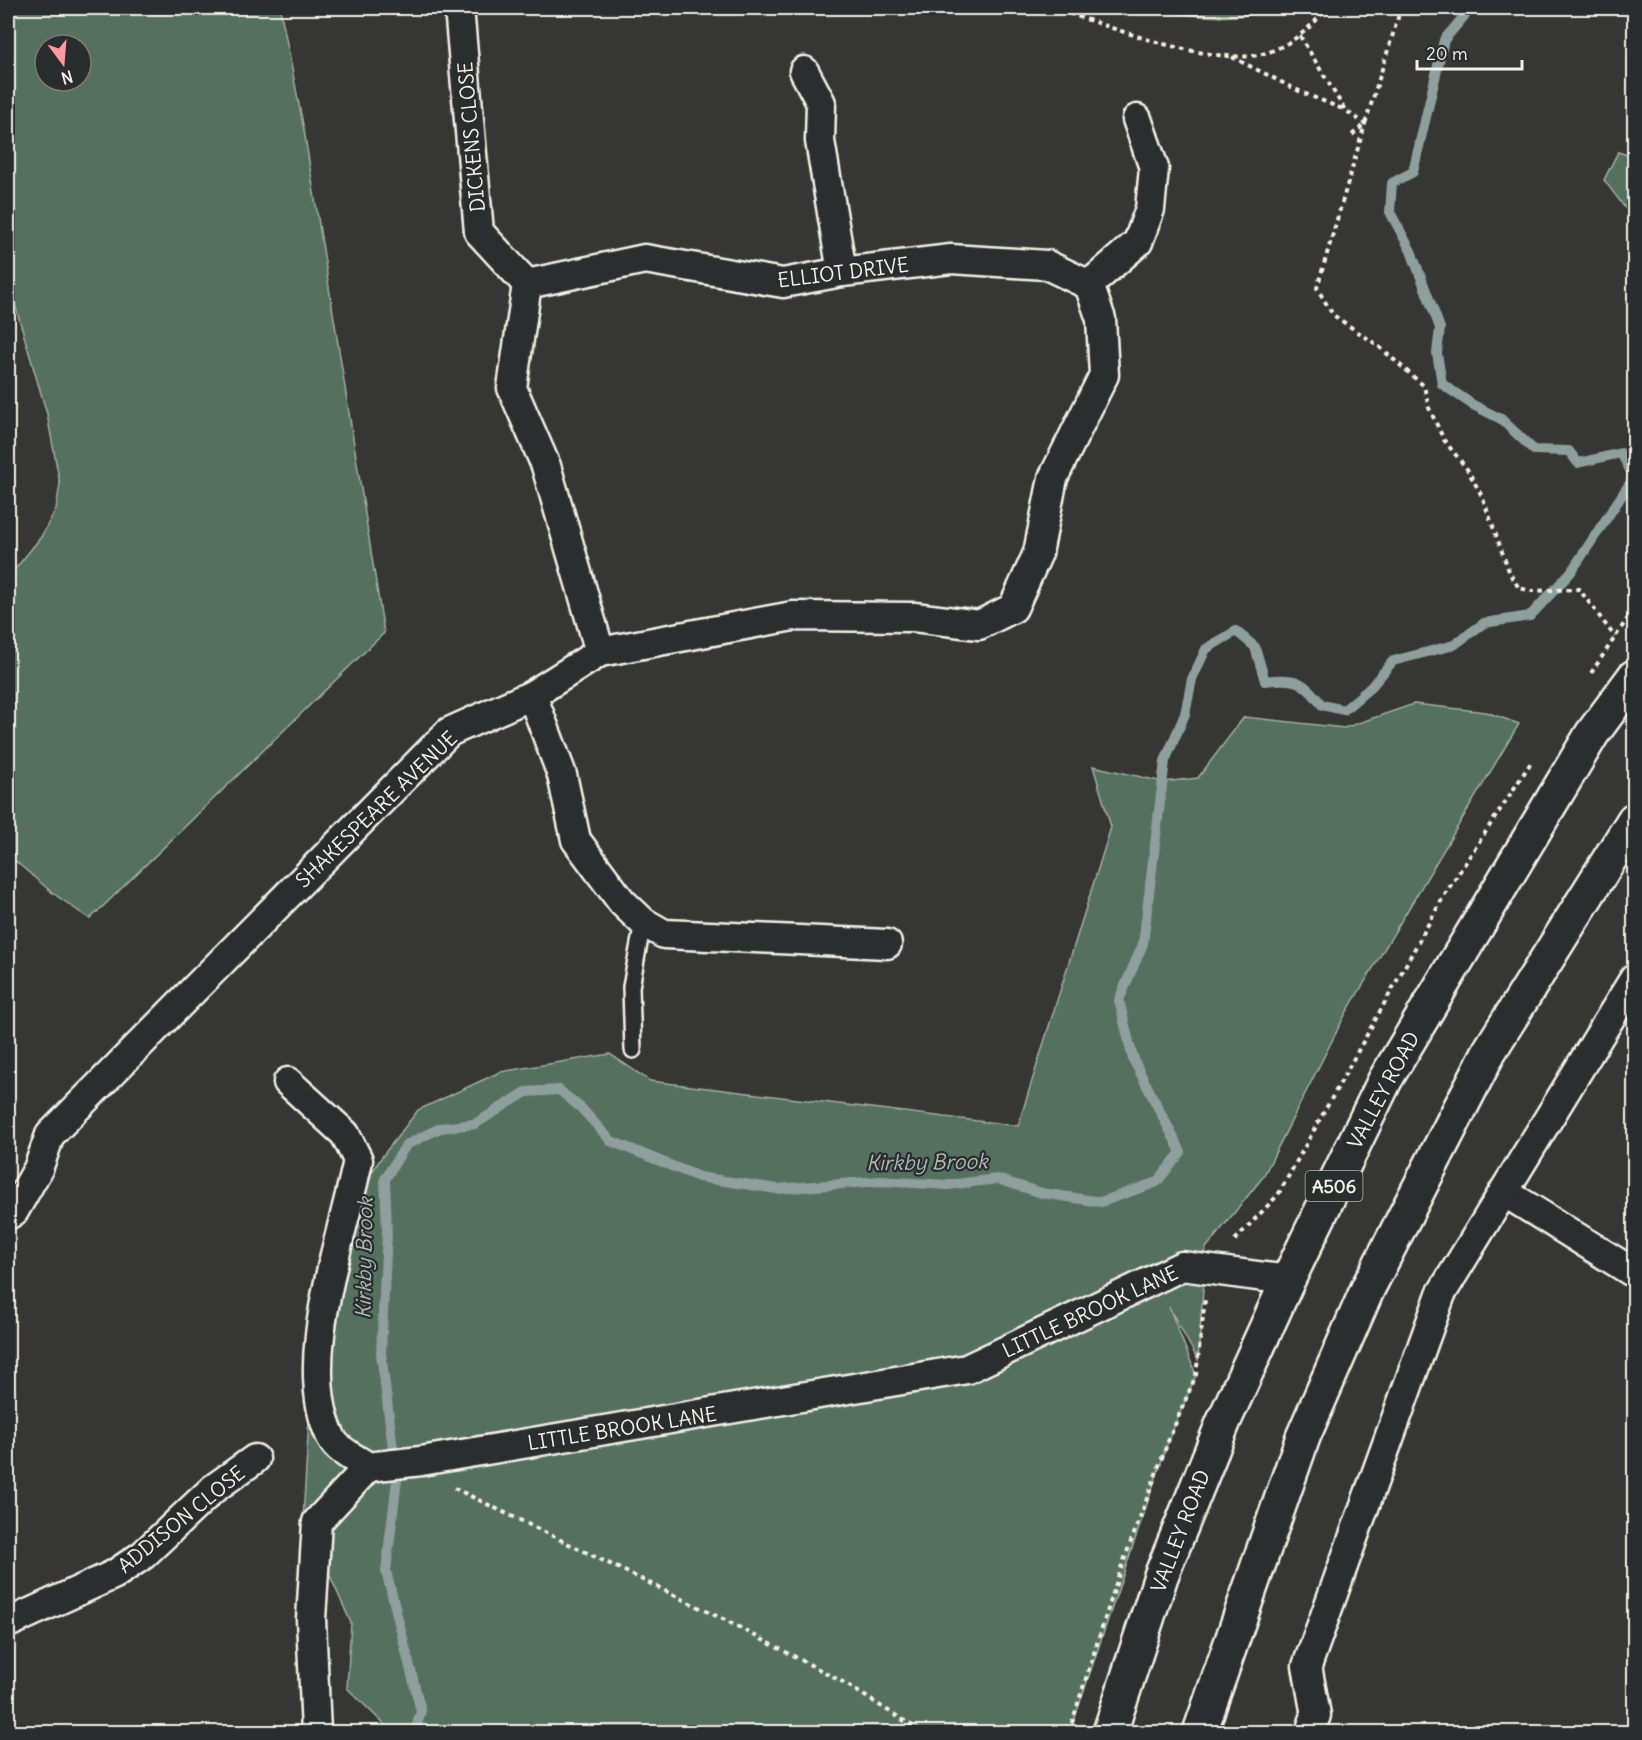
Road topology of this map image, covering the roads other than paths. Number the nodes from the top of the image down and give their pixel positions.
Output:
1 (459, 8) edge
2 (804, 71) dead end
3 (1137, 119) dead end
4 (842, 272) junction
5 (527, 284) junction
6 (1089, 285) junction
7 (600, 652) junction
8 (1635, 677) edge
9 (532, 695) junction
10 (1635, 820) edge
11 (643, 922) junction
12 (887, 944) dead end
13 (1635, 979) edge
14 (633, 1050) dead end
15 (288, 1082) dead end
16 (1504, 1192) junction
17 (8, 1215) edge
18 (1635, 1273) edge
19 (1288, 1280) junction
20 (255, 1459) dead end
21 (368, 1467) junction
22 (8, 1623) edge
23 (316, 1732) edge
24 (1110, 1732) edge
25 (1200, 1732) edge
26 (1310, 1732) edge

1 - 5 street, DICKENS CLOSE
2 - 4 street
3 - 6 street
4 - 5 street, ELLIOT DRIVE
4 - 6 street, ELLIOT DRIVE
5 - 7 street
6 - 7 street, SHAKESPEARE AVENUE
7 - 9 street, SHAKESPEARE AVENUE
8 - 19 main road, VALLEY ROAD / A506
9 - 11 street
9 - 17 street, SHAKESPEARE AVENUE
10 - 25 main road
11 - 12 street
11 - 14 lane
13 - 16 street
15 - 21 street
16 - 18 street
16 - 26 street
19 - 21 street, LITTLE BROOK LANE
19 - 24 main road, VALLEY ROAD / A506
20 - 22 street, ADDISON CLOSE
21 - 23 street

